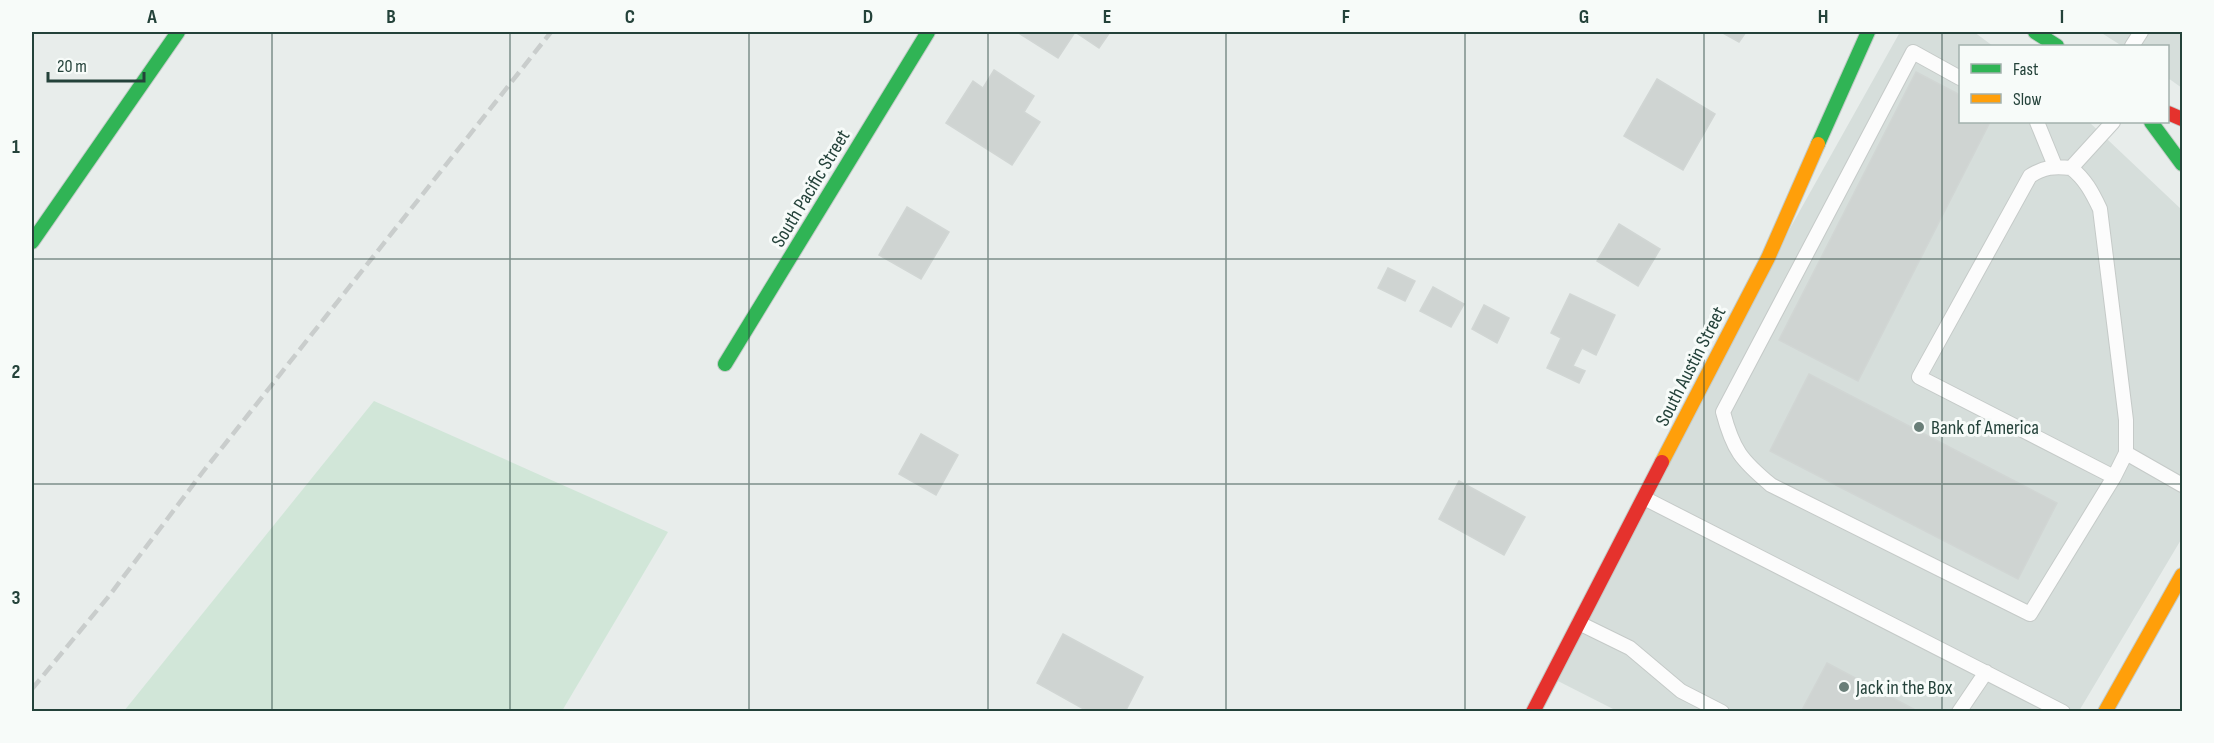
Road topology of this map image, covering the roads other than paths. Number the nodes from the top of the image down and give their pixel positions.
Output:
1 (178, 32) edge
2 (928, 32) edge
3 (1868, 32) edge
4 (2035, 32) edge
5 (2141, 32) edge
6 (2055, 45) edge
7 (2133, 45) edge
8 (1959, 77) edge
9 (2037, 123) edge
10 (2112, 123) edge
11 (2152, 123) edge
12 (2182, 164) edge
13 (2055, 166) junction
14 (2071, 168) junction
15 (32, 242) edge
16 (725, 364) dead end
17 (2126, 453) junction
18 (2114, 477) junction
19 (2182, 485) edge
20 (1644, 498) junction
21 (2182, 576) edge
22 (1579, 623) junction
23 (1986, 672) junction
24 (1533, 711) edge
25 (1722, 711) edge
26 (1959, 711) edge
27 (2063, 711) edge
28 (2105, 711) edge

1 - 15 street
2 - 16 street, South Pacific Street
3 - 20 street, South Austin Street
4 - 6 street
5 - 7 lane
8 - 18 lane
9 - 13 lane
10 - 14 lane
11 - 12 street
13 - 14 lane
13 - 18 lane
14 - 17 lane
17 - 18 lane
17 - 19 lane
20 - 22 street, South Austin Street
20 - 23 lane
21 - 28 street
22 - 24 street, South Austin Street
22 - 25 lane
23 - 26 lane
23 - 27 lane

